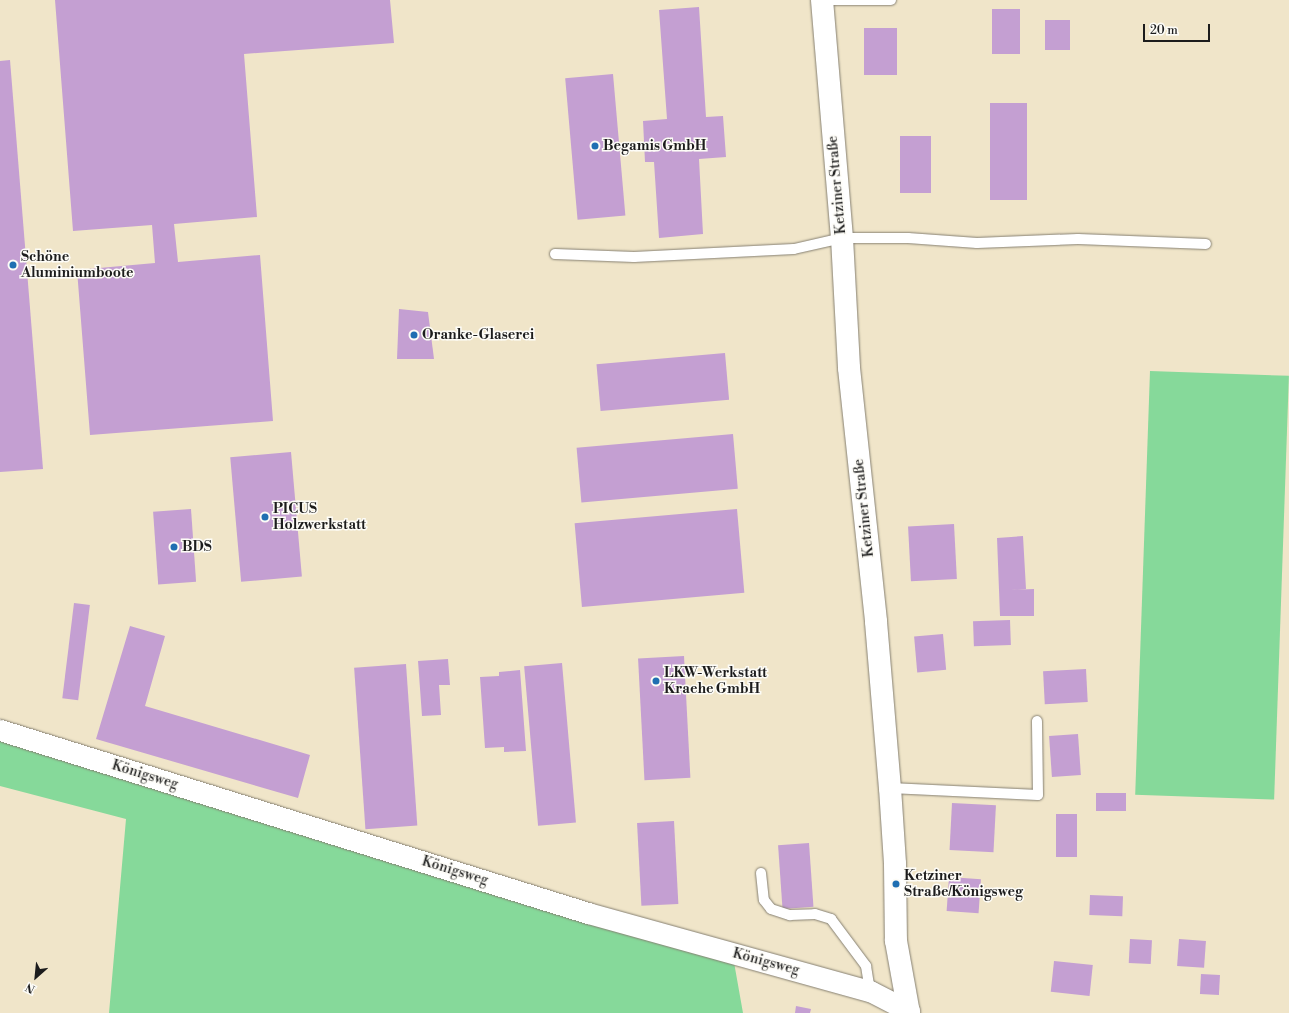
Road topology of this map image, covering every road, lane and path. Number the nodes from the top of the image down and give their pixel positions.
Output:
1 (822, 0) edge
2 (891, 0) edge
3 (842, 238) junction
4 (1206, 244) dead end
5 (555, 254) dead end
6 (1037, 721) dead end
7 (0, 730) edge
8 (890, 788) junction
9 (761, 873) dead end
10 (870, 991) junction
11 (910, 1012) edge

1 - 2 lane
1 - 3 street, Ketziner Straße
3 - 4 lane
3 - 5 lane
3 - 8 street, Ketziner Straße
6 - 8 lane
7 - 10 street, Königsweg
8 - 11 street, Ketziner Straße
9 - 10 lane
10 - 11 street, Königsweg

